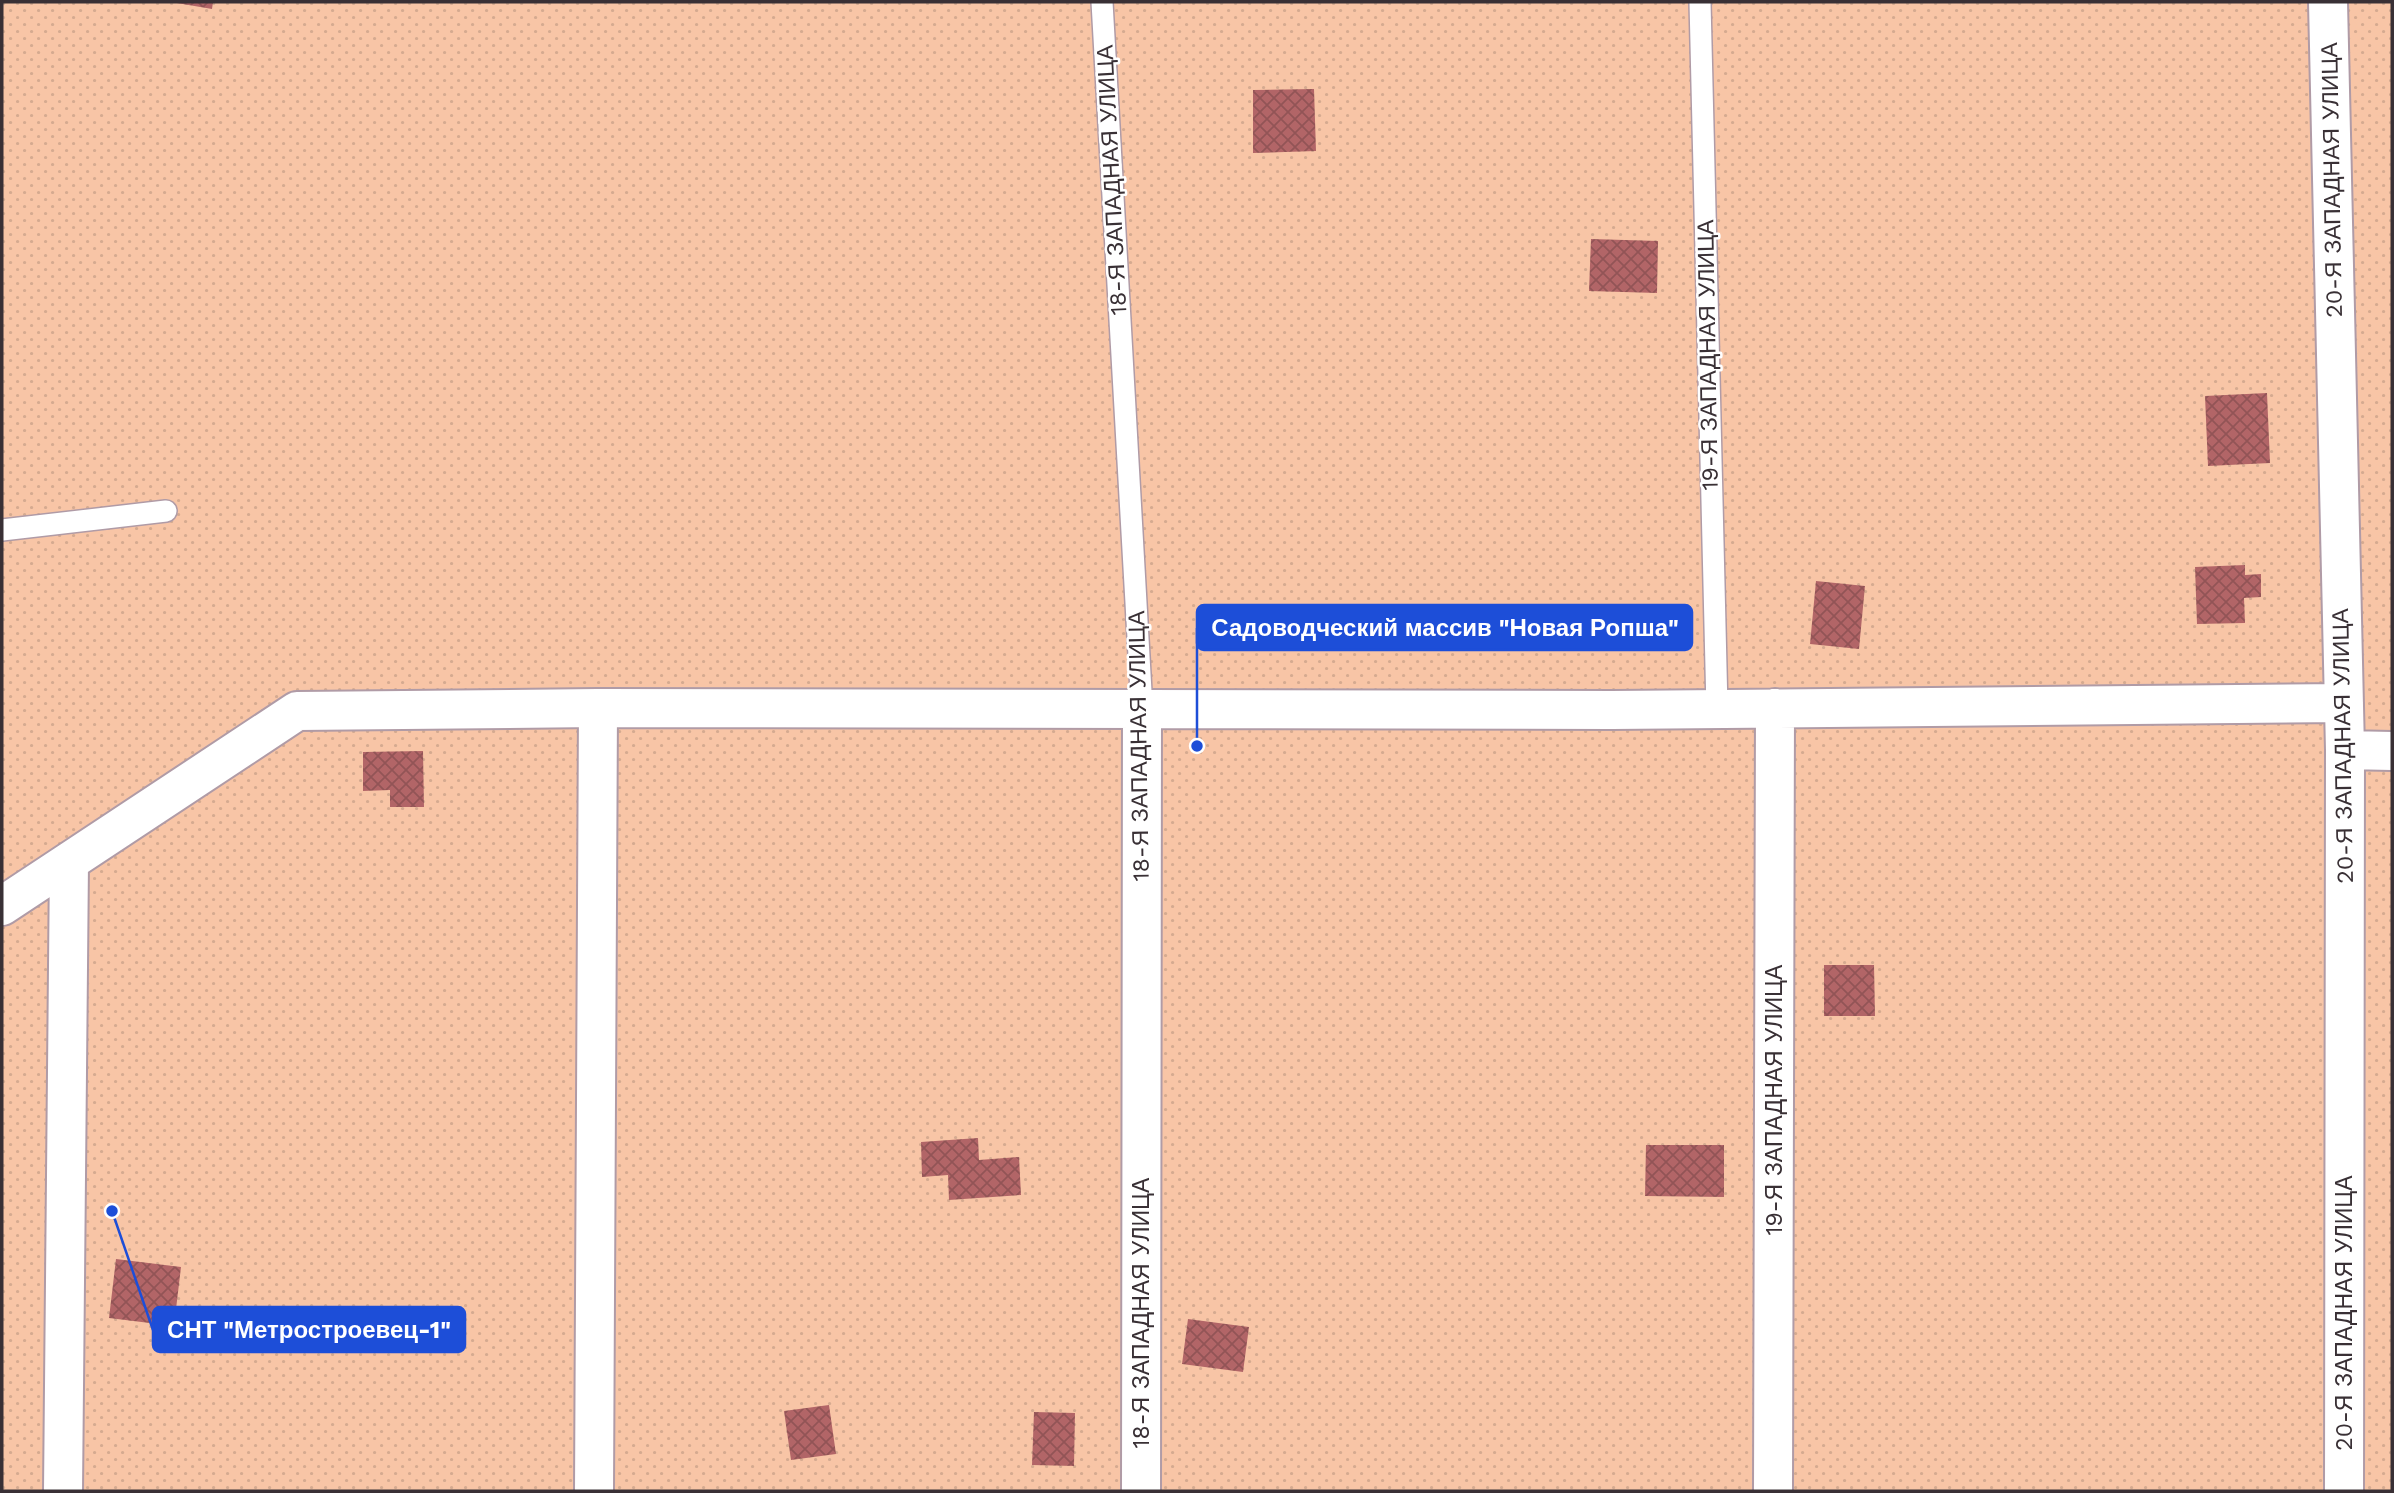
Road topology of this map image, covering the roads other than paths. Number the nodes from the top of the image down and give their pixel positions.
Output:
1 (1102, 2) edge
2 (1700, 2) edge
3 (2328, 2) edge
4 (166, 511) dead end
5 (2, 530) edge
6 (2344, 703) junction
7 (598, 708) junction
8 (1775, 708) junction
9 (1142, 709) junction
10 (1717, 709) junction
11 (2345, 750) junction
12 (2392, 751) edge
13 (69, 862) junction
14 (2, 906) edge
15 (63, 1491) edge
16 (594, 1491) edge
17 (1141, 1491) edge
18 (1773, 1491) edge
19 (2344, 1491) edge

1 - 9 lane, 18-Я ЗАПАДНАЯ УЛИЦА
2 - 10 lane, 19-Я ЗАПАДНАЯ УЛИЦА
3 - 6 street, 20-Я ЗАПАДНАЯ УЛИЦА
4 - 5 lane
6 - 8 street
6 - 11 street, 20-Я ЗАПАДНАЯ УЛИЦА
7 - 9 street
7 - 13 street
7 - 16 street
8 - 10 street
8 - 18 street, 19-Я ЗАПАДНАЯ УЛИЦА
9 - 10 street
9 - 17 street, 18-Я ЗАПАДНАЯ УЛИЦА
11 - 12 street
11 - 19 street, 20-Я ЗАПАДНАЯ УЛИЦА
13 - 14 street
13 - 15 street

